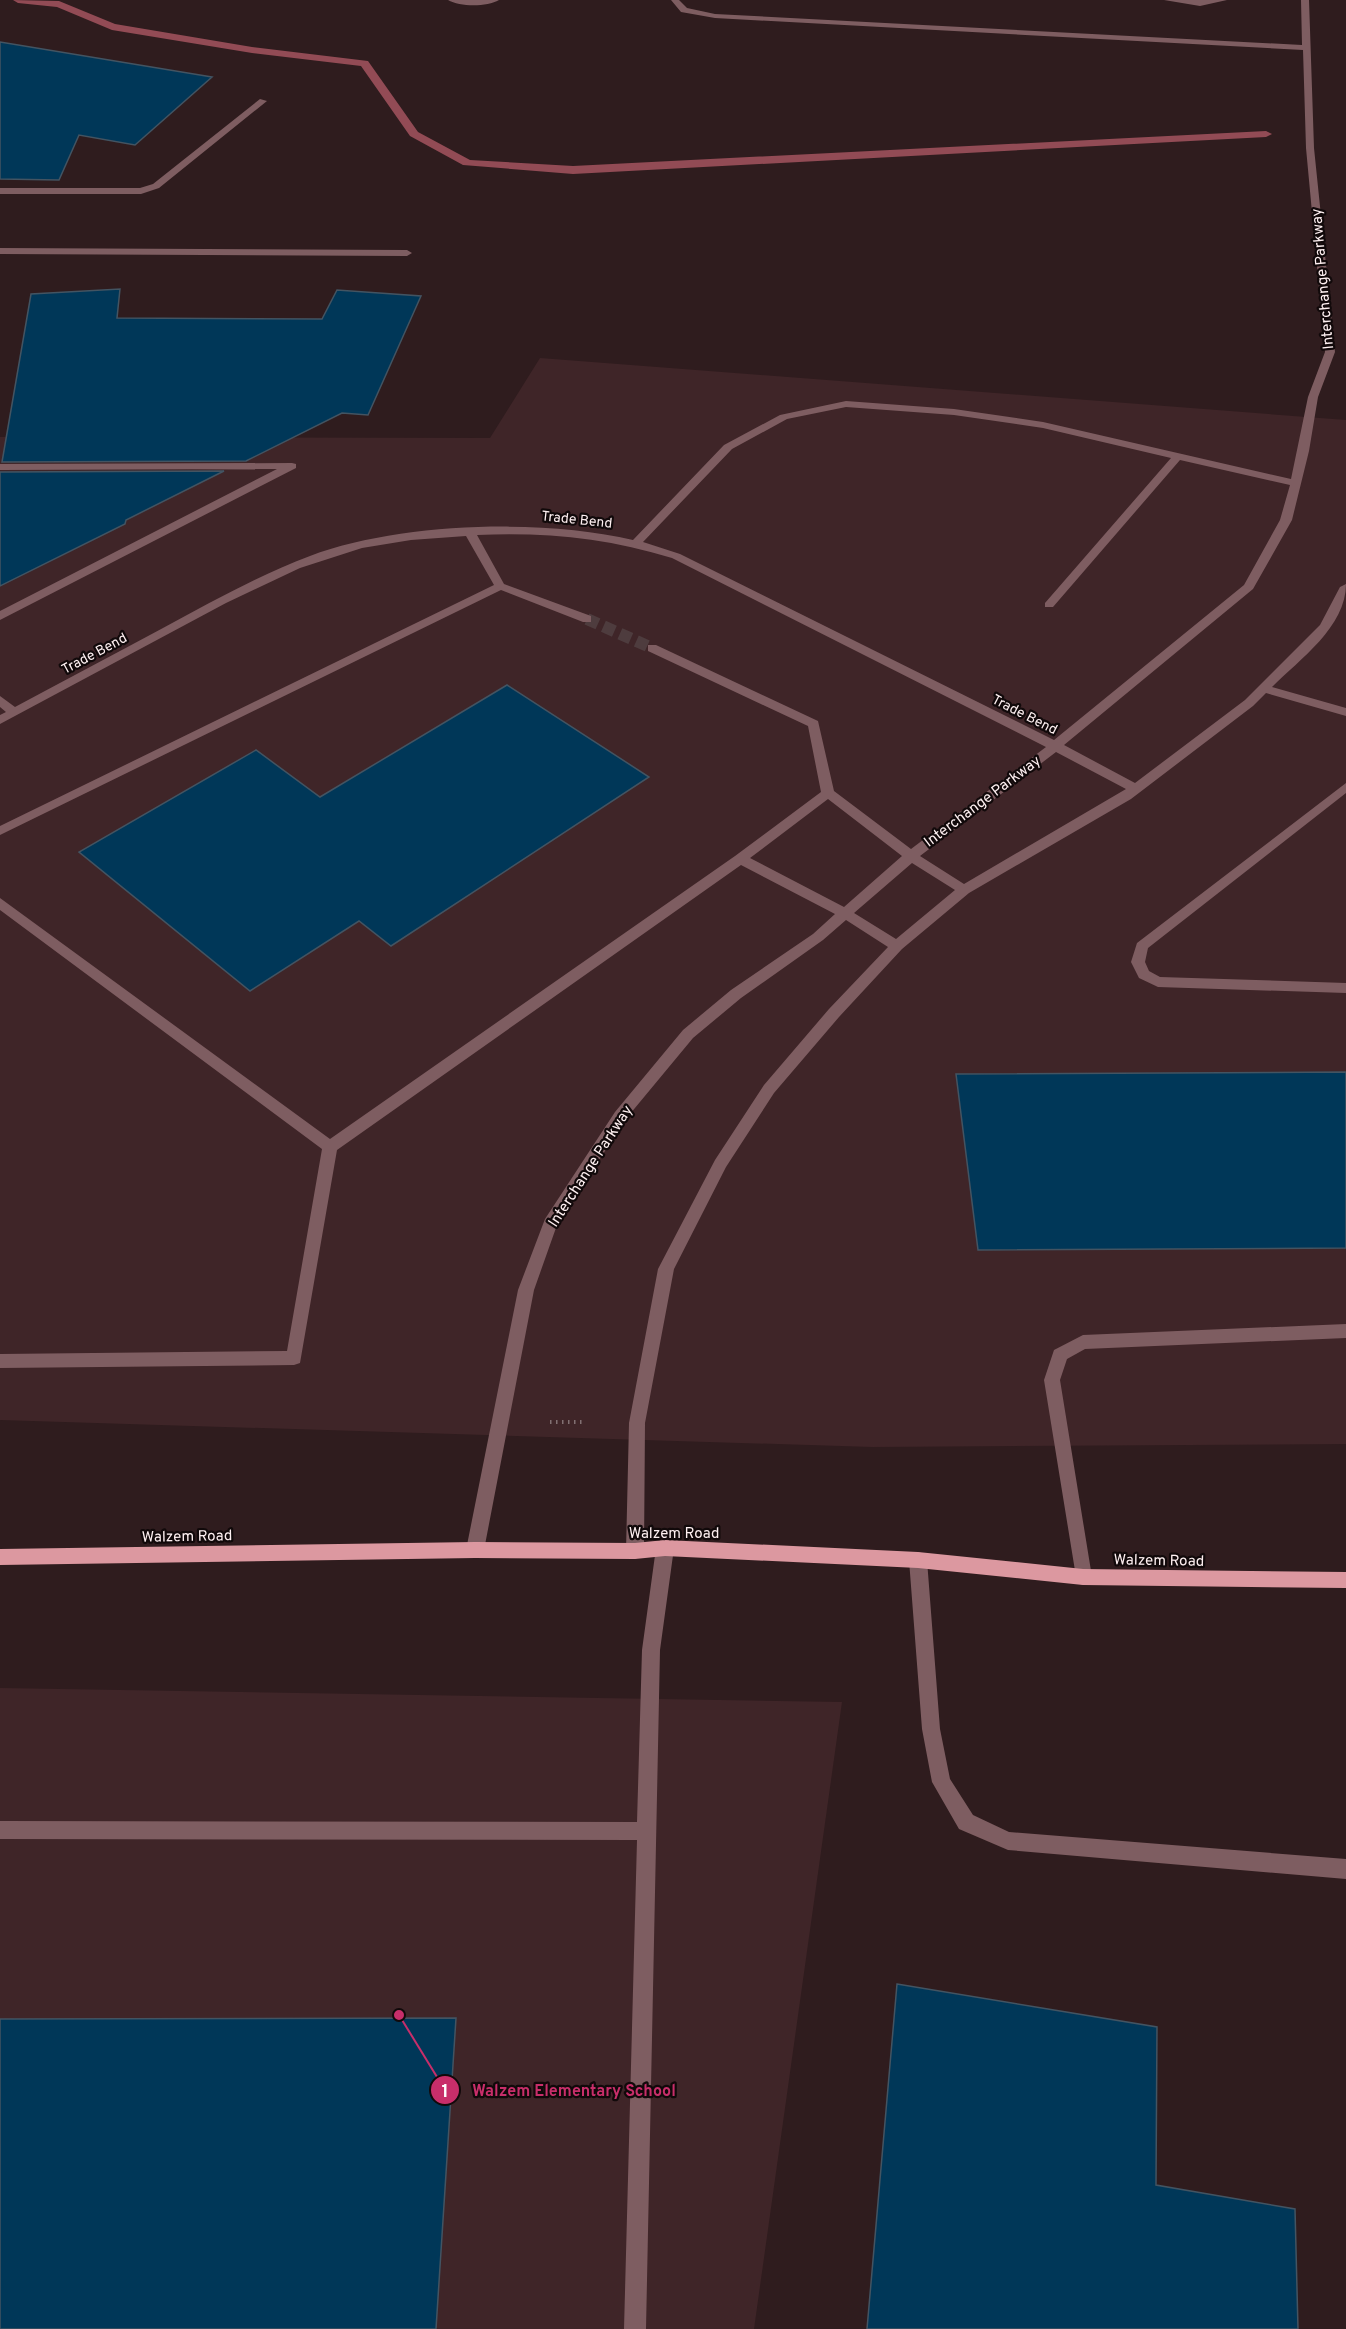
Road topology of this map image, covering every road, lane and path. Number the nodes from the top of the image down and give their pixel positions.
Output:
1 (452, 0) edge
2 (495, 0) edge
3 (675, 0) edge
4 (1168, 0) edge
5 (1222, 0) edge
6 (1305, 0) edge
7 (1307, 48) junction
8 (263, 101) dead end
9 (0, 191) edge
10 (0, 251) edge
11 (407, 253) dead end
12 (1178, 456) junction
13 (0, 467) edge
14 (1295, 483) junction
15 (470, 532) junction
16 (637, 542) junction
17 (500, 586) junction
18 (1346, 587) edge
19 (1049, 605) dead end
20 (0, 616) edge
21 (587, 619) tunnel mouth
22 (652, 648) tunnel mouth
23 (1263, 688) junction
24 (0, 700) edge
25 (14, 712) junction
26 (1346, 712) edge
27 (0, 720) edge
28 (1055, 746) junction
29 (1346, 787) edge
30 (1136, 789) junction
31 (828, 793) junction
32 (0, 831) edge
33 (911, 856) junction
34 (740, 859) junction
35 (964, 890) junction
36 (0, 903) edge
37 (846, 914) junction
38 (897, 946) junction
39 (1346, 988) edge
40 (330, 1147) junction
41 (1346, 1331) edge
42 (0, 1361) edge
43 (550, 1422) dead end
44 (582, 1422) dead end
45 (664, 1548) junction
46 (474, 1550) junction
47 (635, 1551) junction
48 (0, 1557) edge
49 (918, 1560) junction
50 (1083, 1577) junction
51 (1346, 1580) edge
52 (0, 1830) edge
53 (647, 1831) junction
54 (1346, 1869) edge
55 (635, 2329) edge

1 - 2 street
3 - 7 street
4 - 5 street
6 - 7 street, Interchange Parkway
7 - 14 street, Interchange Parkway
8 - 9 street
10 - 11 street
12 - 14 street
12 - 16 street
12 - 19 street
13 - 20 street
14 - 28 street, Interchange Parkway
15 - 16 street, Trade Bend
15 - 17 street
15 - 25 street, Trade Bend
16 - 28 street, Trade Bend
17 - 21 street
17 - 32 street
18 - 23 street
22 - 31 street
23 - 26 street
23 - 30 street
24 - 25 street
25 - 27 street, Trade Bend
28 - 30 street, Trade Bend
28 - 33 street, Interchange Parkway
29 - 39 street
30 - 35 street
31 - 33 street
31 - 34 street
33 - 35 street
33 - 37 street, Interchange Parkway
34 - 37 street
34 - 40 street
35 - 38 street
36 - 40 street
37 - 38 street
37 - 46 street, Interchange Parkway
38 - 47 street
40 - 42 street
41 - 50 street
43 - 44 path
45 - 47 main road, Walzem Road
45 - 49 main road, Walzem Road
45 - 53 street
46 - 47 main road, Walzem Road
46 - 48 main road, Walzem Road
49 - 50 main road, Walzem Road
49 - 54 street
50 - 51 main road, Walzem Road
52 - 53 street
53 - 55 street

